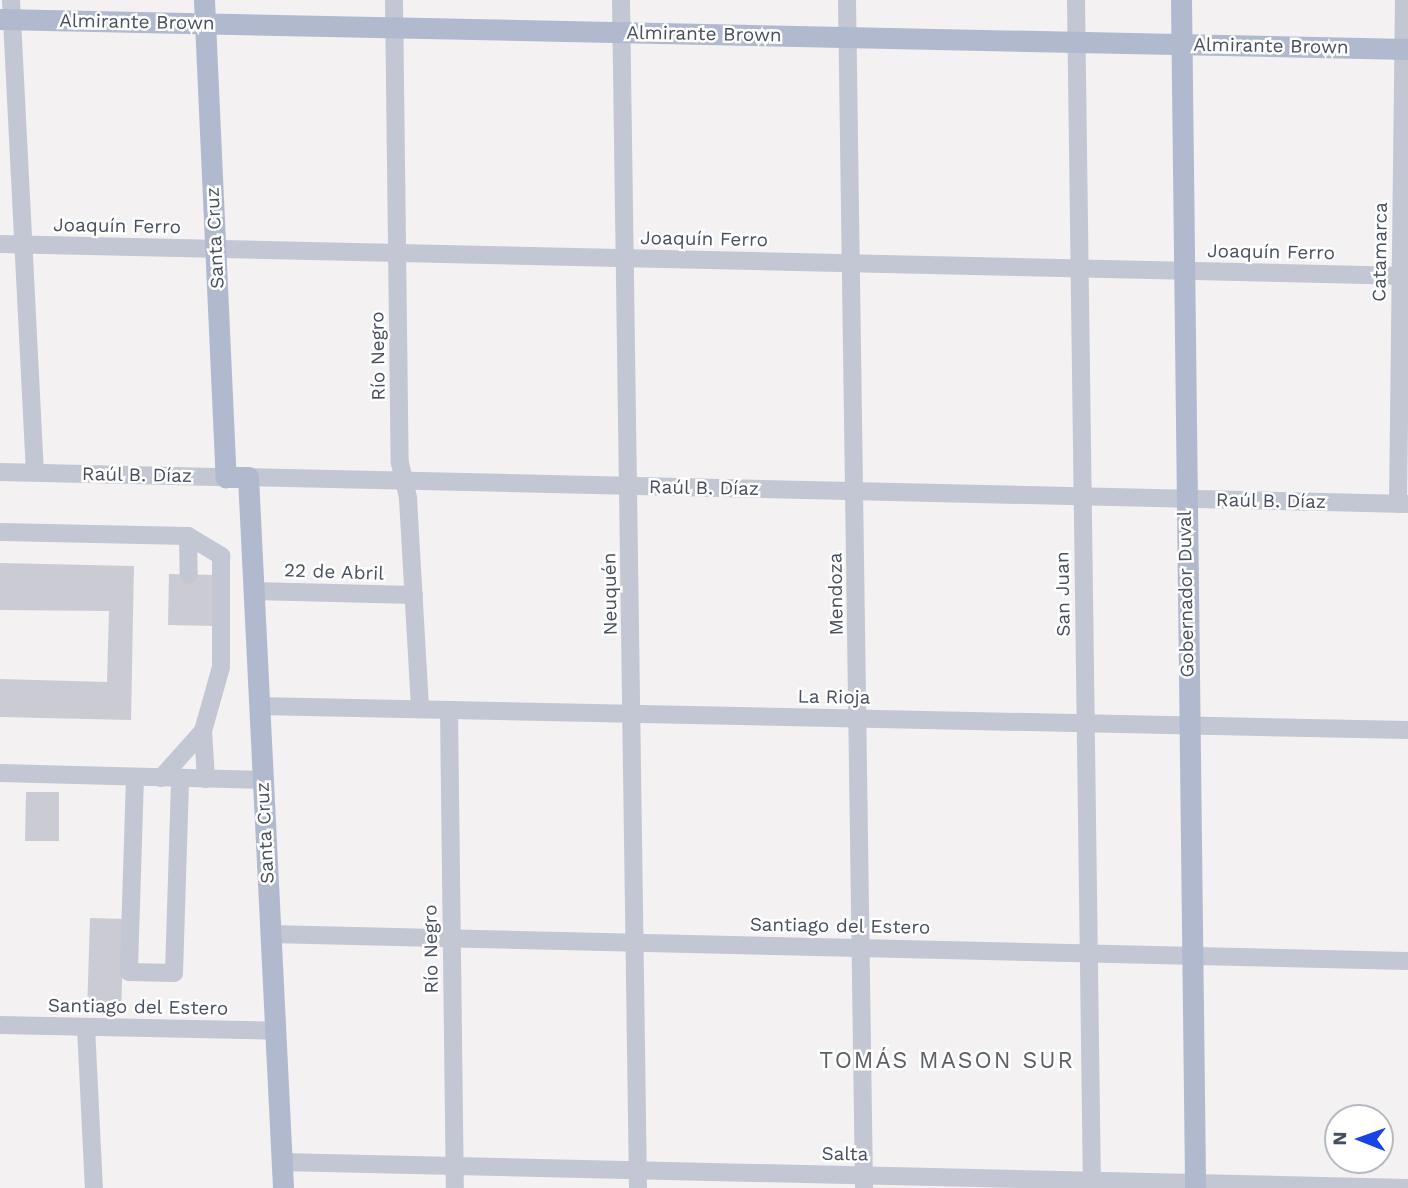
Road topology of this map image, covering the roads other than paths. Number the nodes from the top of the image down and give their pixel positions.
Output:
1 (204, 0) edge
2 (394, 0) edge
3 (621, 0) edge
4 (847, 0) edge
5 (1076, 0) edge
6 (1181, 0) edge
7 (1404, 0) edge
8 (8, 13) edge
9 (205, 23) junction
10 (394, 27) junction
11 (620, 32) junction
12 (848, 37) junction
13 (1076, 42) junction
14 (1182, 44) junction
15 (1406, 49) edge
16 (0, 244) edge
17 (24, 245) junction
18 (215, 249) junction
19 (397, 253) junction
20 (624, 258) junction
21 (852, 264) junction
22 (1079, 269) junction
23 (1183, 271) junction
24 (1404, 276) edge
25 (0, 472) edge
26 (35, 472) junction
27 (226, 477) junction
28 (248, 477) junction
29 (404, 481) junction
30 (629, 486) junction
31 (856, 491) junction
32 (1083, 497) junction
33 (1185, 499) junction
34 (1403, 504) edge
35 (0, 532) edge
36 (188, 536) junction
37 (189, 575) dead end
38 (253, 591) junction
39 (414, 595) junction
40 (259, 706) junction
41 (420, 709) junction
42 (449, 710) junction
43 (632, 714) junction
44 (859, 719) junction
45 (1086, 724) junction
46 (1188, 726) junction
47 (1408, 730) edge
48 (203, 731) junction
49 (0, 773) edge
50 (135, 777) junction
51 (161, 778) junction
52 (180, 778) junction
53 (206, 779) junction
54 (263, 780) junction
55 (270, 934) junction
56 (452, 938) junction
57 (635, 942) junction
58 (862, 947) junction
59 (1089, 953) junction
60 (1192, 955) junction
61 (1408, 961) edge
62 (0, 1025) edge
63 (86, 1027) junction
64 (275, 1031) junction
65 (282, 1162) junction
66 (454, 1166) junction
67 (638, 1179) edge
68 (864, 1182) edge
69 (1092, 1184) edge
70 (1195, 1185) edge
71 (94, 1188) edge
72 (283, 1188) edge
73 (455, 1188) edge
74 (1408, 1188) edge

1 - 9 main road, Santa Cruz
2 - 10 street, Río Negro
3 - 11 street, Neuquén
4 - 12 street, Mendoza
5 - 13 street, San Juan
6 - 14 main road, Gobernador Duval
7 - 15 street, Catamarca
8 - 9 main road, Almirante Brown
8 - 17 street
9 - 10 main road, Almirante Brown
9 - 18 main road, Santa Cruz
10 - 11 main road, Almirante Brown
10 - 19 street, Río Negro
11 - 12 main road, Almirante Brown
11 - 20 street, Neuquén
12 - 13 main road, Almirante Brown
12 - 21 street, Mendoza
13 - 14 main road, Almirante Brown
13 - 22 street, San Juan
14 - 15 main road, Almirante Brown
14 - 23 main road, Gobernador Duval
15 - 24 street, Catamarca
16 - 17 street, Joaquín Ferro
17 - 18 street, Joaquín Ferro
17 - 26 street
18 - 19 street, Joaquín Ferro
18 - 27 main road, Santa Cruz
19 - 20 street, Joaquín Ferro
19 - 29 street, Río Negro
20 - 21 street, Joaquín Ferro
20 - 30 street, Neuquén
21 - 22 street, Joaquín Ferro
21 - 31 street, Mendoza
22 - 23 street, Joaquín Ferro
22 - 32 street, San Juan
23 - 24 street, Joaquín Ferro
23 - 33 main road, Gobernador Duval
24 - 34 street, Catamarca
25 - 26 street, Raúl B. Díaz
26 - 27 street, Raúl B. Díaz
27 - 28 main road, Raúl B. Díaz
28 - 29 street, Raúl B. Díaz
28 - 38 main road, Santa Cruz
29 - 30 street, Raúl B. Díaz
29 - 39 street, Río Negro
30 - 31 street, Raúl B. Díaz
30 - 43 street, Neuquén
31 - 32 street, Raúl B. Díaz
31 - 44 street, Mendoza
32 - 33 street, Raúl B. Díaz
32 - 45 street, San Juan
33 - 34 street, Raúl B. Díaz
33 - 46 main road, Gobernador Duval
35 - 36 street
36 - 37 street
36 - 48 street
38 - 39 street, 22 de Abril
38 - 40 main road, Santa Cruz
39 - 41 street, Río Negro
40 - 41 street, La Rioja
40 - 54 main road, Santa Cruz
41 - 42 street, La Rioja
42 - 43 street, La Rioja
42 - 56 street, Río Negro
43 - 44 street, La Rioja
43 - 57 street, Neuquén
44 - 45 street, La Rioja
44 - 58 street, Mendoza
45 - 46 street, La Rioja
45 - 59 street, San Juan
46 - 47 street, La Rioja
46 - 60 main road, Gobernador Duval
48 - 51 street
48 - 53 street
49 - 50 street
50 - 51 street
50 - 52 street
51 - 52 street
52 - 53 street
53 - 54 street
54 - 55 main road, Santa Cruz
55 - 56 street, Santiago del Estero
55 - 64 main road, Santa Cruz
56 - 57 street, Santiago del Estero
56 - 66 street, Río Negro
57 - 58 street, Santiago del Estero
57 - 67 street, Neuquén
58 - 59 street, Santiago del Estero
58 - 68 street, Mendoza
59 - 60 street, Santiago del Estero
59 - 69 street, San Juan
60 - 61 street, Santiago del Estero
60 - 70 main road, Gobernador Duval
62 - 63 street, Santiago del Estero
63 - 64 street, Santiago del Estero
63 - 71 street
64 - 65 main road, Santa Cruz
65 - 66 street, Salta
65 - 72 main road, Santa Cruz
66 - 67 street, Salta
66 - 73 street, Río Negro
67 - 68 street, Salta
68 - 69 street, Salta
69 - 70 street, Salta
70 - 74 street, Salta

